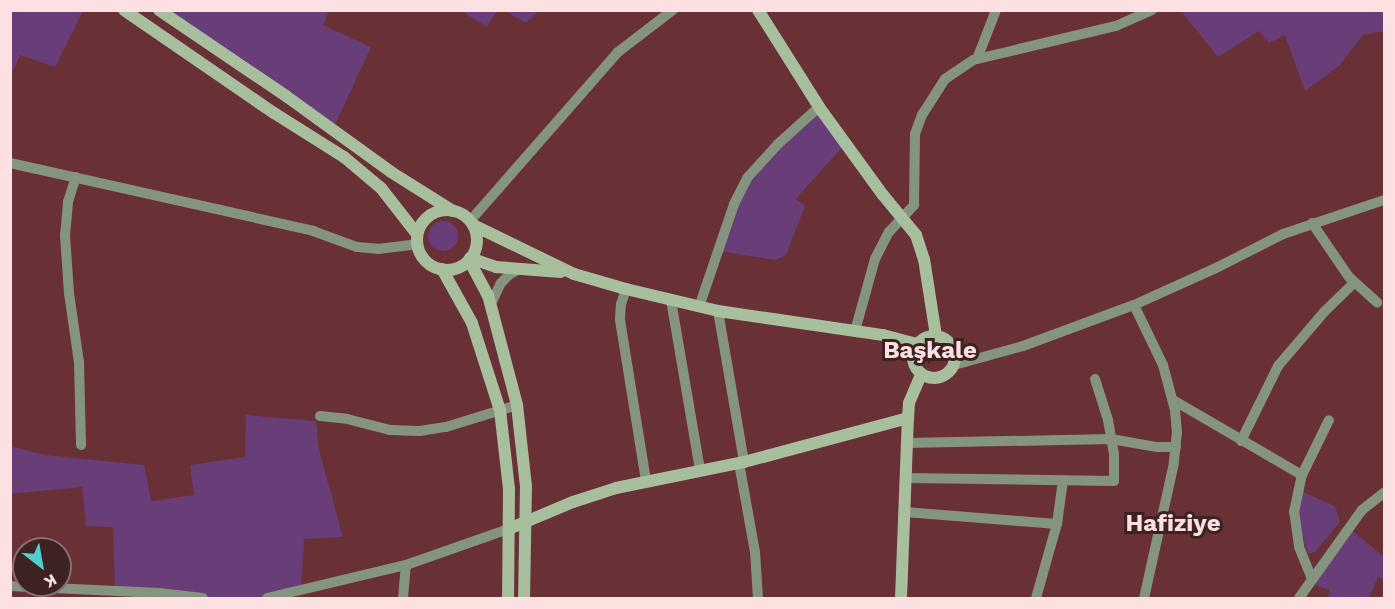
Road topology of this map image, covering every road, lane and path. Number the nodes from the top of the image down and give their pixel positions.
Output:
1 (124, 10) edge
2 (159, 10) edge
3 (673, 10) edge
4 (758, 10) edge
5 (996, 10) edge
6 (1152, 10) edge
7 (173, 15) edge
8 (977, 59) junction
9 (819, 107) junction
10 (10, 163) edge
11 (76, 177) junction
12 (1384, 200) edge
13 (453, 211) junction
14 (903, 218) junction
15 (471, 223) junction
16 (1312, 223) junction
17 (417, 239) junction
18 (469, 259) junction
19 (523, 268) junction
20 (442, 269) junction
21 (574, 274) junction
22 (1354, 283) junction
23 (626, 289) junction
24 (671, 300) junction
25 (1377, 302) dead end
26 (491, 304) junction
27 (1134, 305) junction
28 (699, 307) junction
29 (718, 311) junction
30 (855, 331) junction
31 (936, 336) junction
32 (917, 344) junction
33 (954, 365) junction
34 (921, 375) junction
35 (1095, 379) dead end
36 (1173, 400) junction
37 (517, 405) junction
38 (500, 410) junction
39 (320, 416) dead end
40 (908, 418) junction
41 (1329, 420) dead end
42 (1112, 439) junction
43 (1241, 441) junction
44 (906, 443) junction
45 (81, 445) dead end
46 (1176, 447) junction
47 (741, 462) junction
48 (700, 470) junction
49 (1302, 475) junction
50 (905, 478) junction
51 (646, 480) junction
52 (1063, 480) junction
53 (1384, 493) edge
54 (904, 512) junction
55 (527, 521) junction
56 (1057, 524) junction
57 (511, 528) junction
58 (406, 565) junction
59 (1312, 579) junction
60 (10, 586) edge
61 (203, 598) edge
62 (267, 598) edge
63 (403, 598) edge
64 (508, 598) edge
65 (524, 598) edge
66 (758, 598) edge
67 (902, 598) edge
68 (1036, 598) edge
69 (1144, 598) edge
70 (1299, 598) edge

1 - 17 street
2 - 7 street
3 - 15 street
4 - 9 street
5 - 8 street
6 - 8 street
7 - 13 street
8 - 14 street
9 - 14 street
9 - 28 street
10 - 11 street
11 - 17 street
11 - 45 street
12 - 16 street
13 - 15 street
13 - 17 street
14 - 30 street
14 - 31 street
15 - 18 street
15 - 21 street
16 - 22 street
16 - 27 street
17 - 20 street
18 - 19 street
18 - 20 street
18 - 26 street
19 - 21 street
19 - 26 street
20 - 38 street
21 - 23 street
22 - 25 street
22 - 43 street
23 - 24 street
23 - 51 street
24 - 28 street
24 - 48 street
26 - 37 street
27 - 33 street
27 - 36 street
28 - 29 street
29 - 30 street
29 - 47 street
30 - 32 street
31 - 32 street
31 - 33 street
32 - 34 street
33 - 34 street
34 - 40 street
35 - 42 street
36 - 43 street
36 - 46 street
37 - 38 street
37 - 55 street
38 - 39 street
38 - 57 street
40 - 44 street
40 - 47 street
41 - 49 street
42 - 44 street
42 - 46 street
42 - 52 street
43 - 49 street
44 - 50 street
46 - 69 street
47 - 48 street
47 - 66 street
48 - 51 street
49 - 59 street
50 - 52 street
50 - 54 street
51 - 55 street
52 - 56 street
53 - 59 street
54 - 56 street
54 - 67 street
55 - 57 street
55 - 65 street
56 - 68 street
57 - 58 street
57 - 64 street
58 - 62 street
58 - 63 street
59 - 70 street
60 - 61 street

